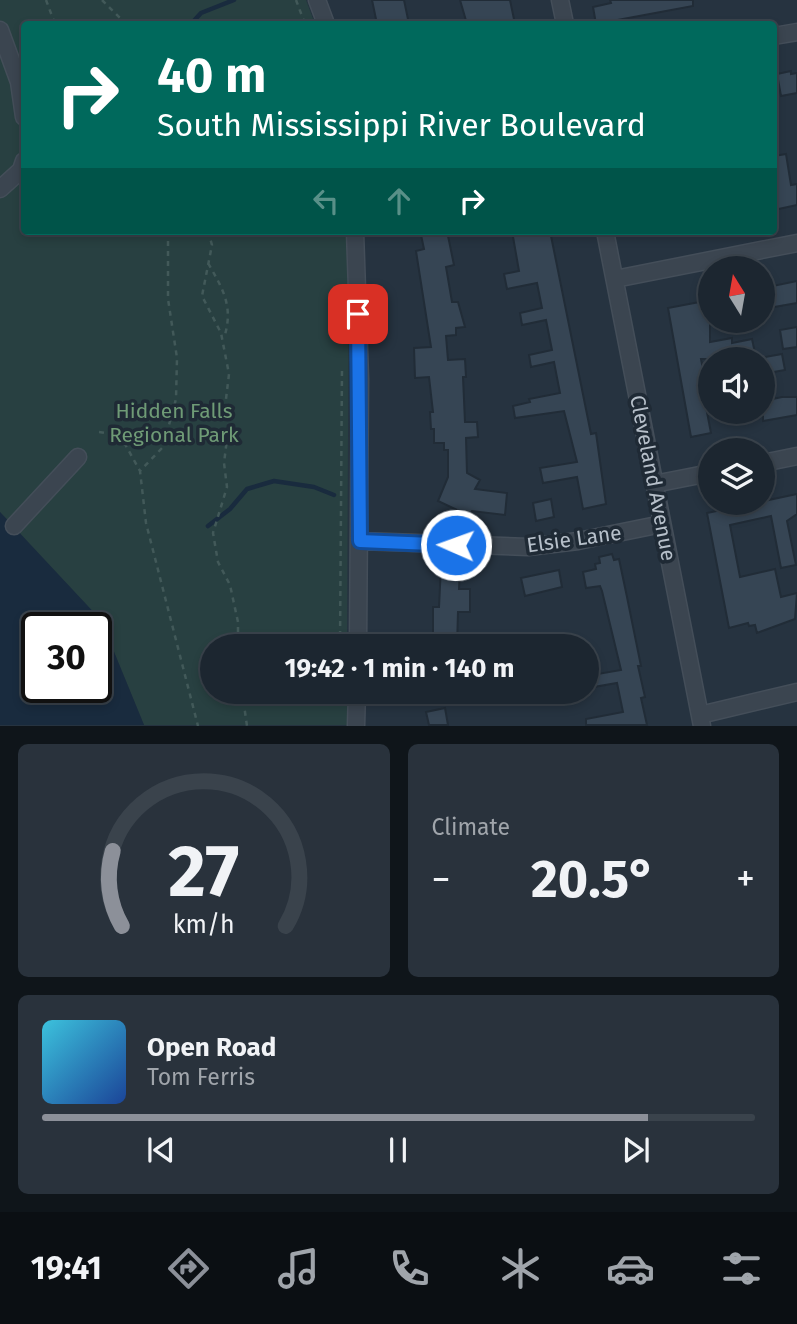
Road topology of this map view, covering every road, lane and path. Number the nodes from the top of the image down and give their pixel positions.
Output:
1 (46, 0) edge
2 (102, 0) edge
3 (296, 0) edge
4 (317, 0) edge
5 (560, 0) edge
6 (54, 21) edge
7 (123, 21) edge
8 (304, 21) edge
9 (325, 21) edge
10 (564, 21) edge
11 (0, 30) edge
12 (797, 32) edge
13 (777, 36) edge
14 (21, 96) edge
15 (21, 168) edge
16 (0, 189) edge
17 (168, 235) edge
18 (209, 235) edge
19 (355, 235) edge
20 (606, 235) edge
21 (797, 243) edge
22 (207, 261) junction
23 (615, 279) junction
24 (223, 341) junction
25 (342, 366) dead end
26 (99, 432) dead end
27 (797, 456) edge
28 (78, 457) dead end
29 (775, 461) edge
30 (140, 471) junction
31 (698, 475) edge
32 (654, 484) junction
33 (662, 524) junction
34 (14, 526) dead end
35 (360, 541) junction
36 (238, 634) edge
37 (340, 634) edge
38 (358, 634) edge
39 (797, 692) edge
40 (244, 704) edge
41 (357, 704) edge
42 (701, 720) edge
43 (198, 726) edge
44 (247, 726) edge
45 (356, 726) edge

1 - 6 path
2 - 7 path
3 - 8 path
4 - 9 street
5 - 10 street
11 - 14 street
12 - 13 street
15 - 16 street
17 - 30 path
18 - 22 path
19 - 35 street
20 - 23 street, Cleveland Avenue
21 - 23 street
22 - 24 path
22 - 24 path
23 - 32 street, Cleveland Avenue
24 - 36 path
25 - 37 path
26 - 30 path
27 - 29 street
28 - 34 street
30 - 43 path
31 - 32 street
32 - 33 street, Cleveland Avenue
33 - 35 street, Elsie Lane
33 - 42 street, Cleveland Avenue
35 - 38 street
39 - 42 street
40 - 44 path
41 - 45 street

